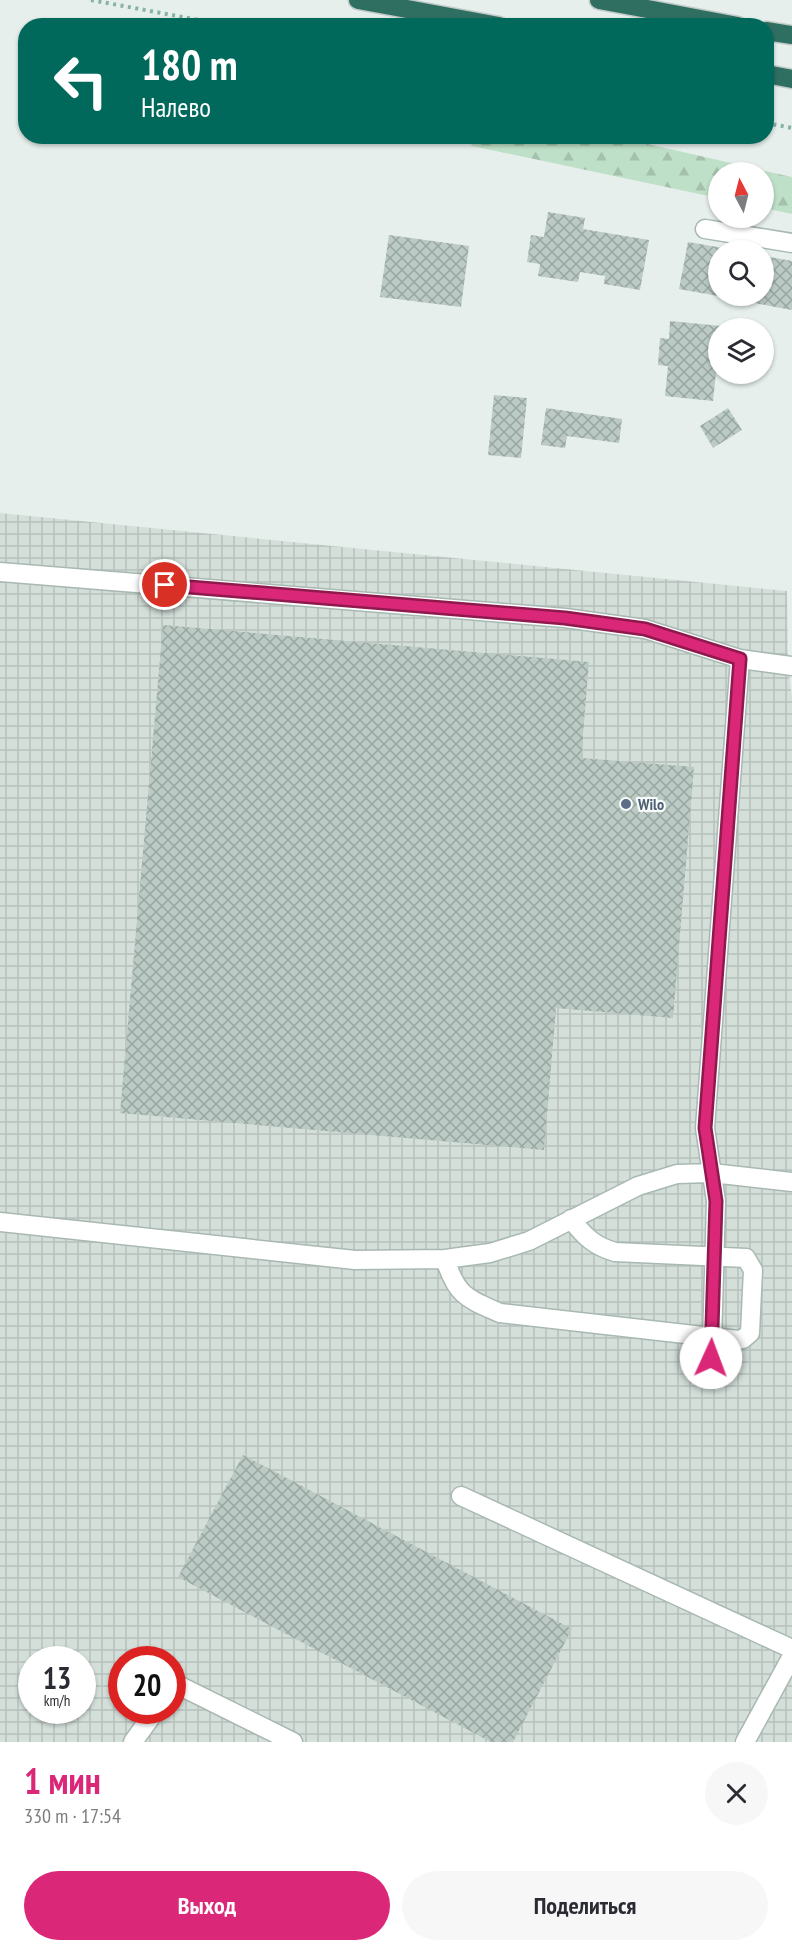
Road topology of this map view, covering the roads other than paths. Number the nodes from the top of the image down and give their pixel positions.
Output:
1 (358, 0) edge
2 (599, 0) edge
3 (456, 18) edge
4 (695, 18) edge
5 (774, 32) edge
6 (792, 35) edge
7 (774, 76) edge
8 (792, 79) edge
9 (705, 229) dead end
10 (792, 243) edge
11 (0, 572) edge
12 (740, 659) junction
13 (792, 666) edge
14 (712, 1173) junction
15 (792, 1182) edge
16 (571, 1219) junction
17 (0, 1222) edge
18 (715, 1258) junction
19 (445, 1259) junction
20 (712, 1336) junction
21 (711, 1379) dead end
22 (461, 1496) dead end
23 (792, 1649) edge
24 (792, 1656) edge
25 (186, 1689) edge
26 (146, 1724) edge
27 (133, 1742) edge
28 (293, 1742) edge
29 (745, 1742) edge

1 - 3 highway
2 - 4 highway
5 - 6 highway
7 - 8 highway
9 - 10 street
11 - 12 street
12 - 13 street
12 - 14 street
14 - 15 street
14 - 16 street
14 - 18 street
16 - 18 street
16 - 19 street
17 - 19 street
18 - 20 street
18 - 20 street
19 - 20 street
20 - 21 street
22 - 23 street
24 - 29 street
25 - 28 street
26 - 27 street

